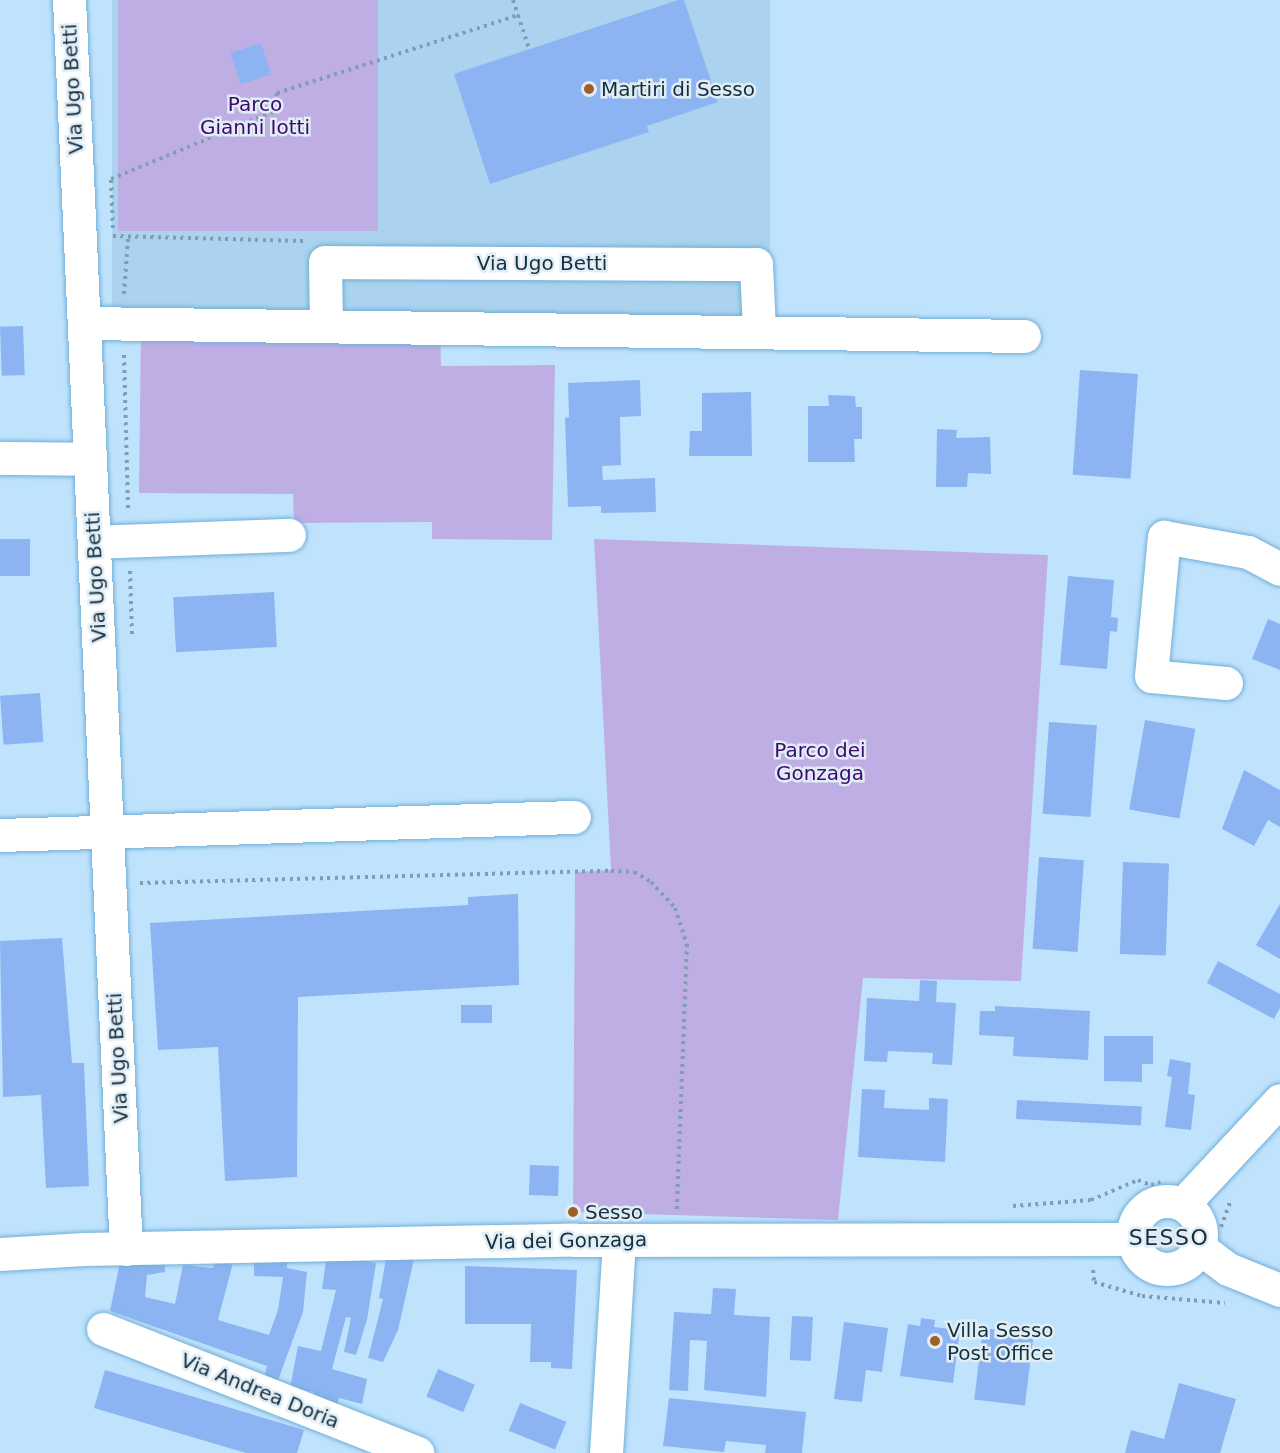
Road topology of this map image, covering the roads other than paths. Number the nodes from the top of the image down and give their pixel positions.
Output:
1 (69, 0) edge
2 (84, 323) junction
3 (326, 325) junction
4 (759, 330) junction
5 (1024, 336) dead end
6 (0, 458) edge
7 (90, 459) junction
8 (289, 535) dead end
9 (94, 542) junction
10 (1280, 569) edge
11 (1226, 683) dead end
12 (574, 817) dead end
13 (122, 830) junction
14 (0, 835) edge
15 (1280, 1100) edge
16 (1177, 1192) junction
17 (1132, 1239) junction
18 (619, 1240) junction
19 (1200, 1248) junction
20 (126, 1249) junction
21 (0, 1254) edge
22 (1280, 1290) edge
23 (103, 1329) dead end
24 (417, 1453) edge
25 (606, 1453) edge

1 - 2 street, Via Ugo Betti
2 - 3 street
2 - 7 street, Via Ugo Betti
3 - 4 street
3 - 4 street, Via Ugo Betti
4 - 5 street
6 - 7 street
7 - 9 street, Via Ugo Betti
8 - 9 street
9 - 13 street, Via Ugo Betti
10 - 11 street
12 - 13 street
13 - 14 street
13 - 20 street, Via Ugo Betti
15 - 16 street
16 - 17 street
16 - 19 street
17 - 18 street, Via dei Gonzaga
17 - 19 street
18 - 20 street, Via dei Gonzaga
18 - 25 street
19 - 22 street
20 - 21 street, Via dei Gonzaga
23 - 24 street, Via Andrea Doria

